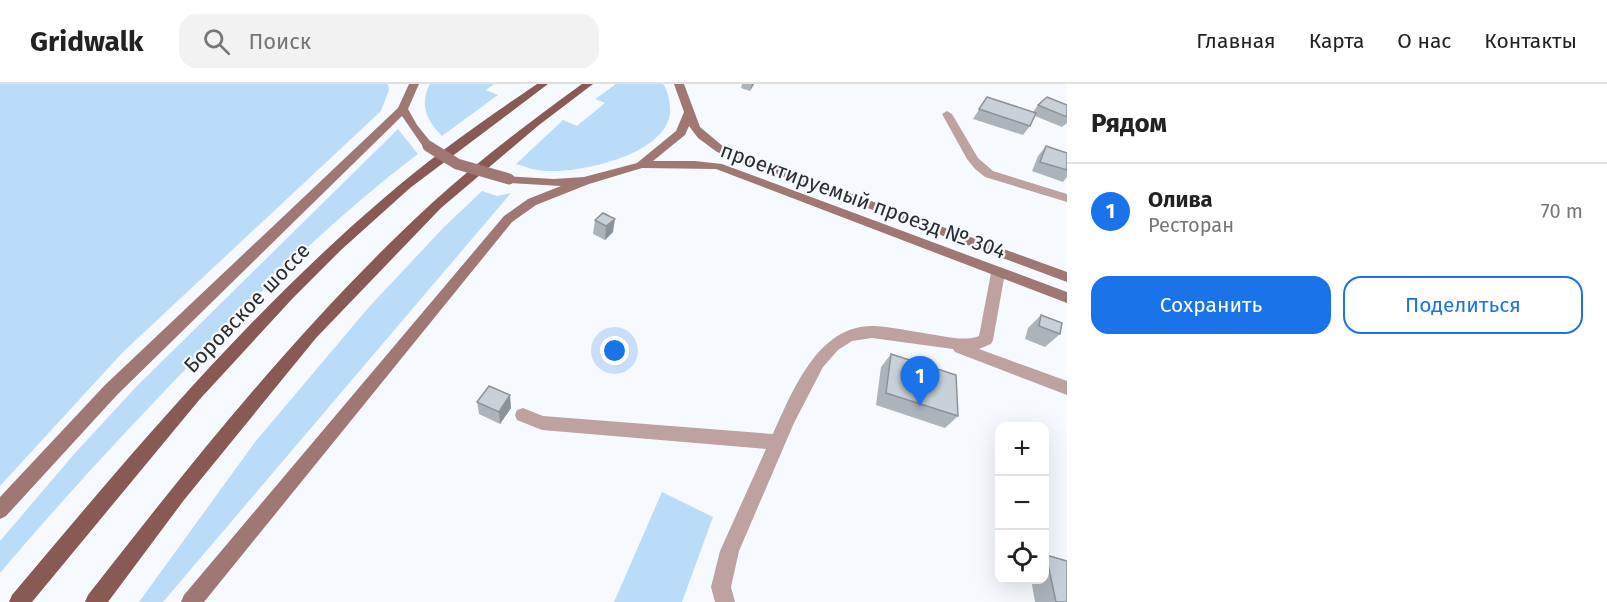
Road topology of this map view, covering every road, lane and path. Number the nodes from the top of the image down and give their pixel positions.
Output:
1 (543, 84) edge
2 (588, 84) edge
3 (679, 84) edge
4 (692, 84) edge
5 (411, 86) edge
6 (685, 95) junction
7 (403, 109) junction
8 (689, 112) junction
9 (947, 114) dead end
10 (641, 165) junction
11 (585, 181) junction
12 (1067, 198) edge
13 (998, 273) junction
14 (1067, 277) edge
15 (1067, 298) edge
16 (943, 341) junction
17 (1067, 388) edge
18 (523, 415) dead end
19 (778, 442) junction
20 (0, 510) edge
21 (19, 602) edge
22 (95, 602) edge
23 (190, 602) edge
24 (725, 602) edge

1 - 21 main road, Боровское шоссе
2 - 22 main road
3 - 6 main road, проектируемый проезд № 304
4 - 6 main road
5 - 7 main road
6 - 8 main road, проектируемый проезд № 304
7 - 11 main road, bridge
7 - 20 main road
8 - 10 main road
8 - 14 main road, проектируемый проезд № 304
9 - 12 lane
10 - 11 main road
10 - 13 main road, проектируемый проезд № 304
11 - 23 main road
13 - 15 main road, проектируемый проезд № 304
13 - 16 lane
16 - 17 lane
16 - 19 lane
18 - 19 lane
19 - 24 lane

